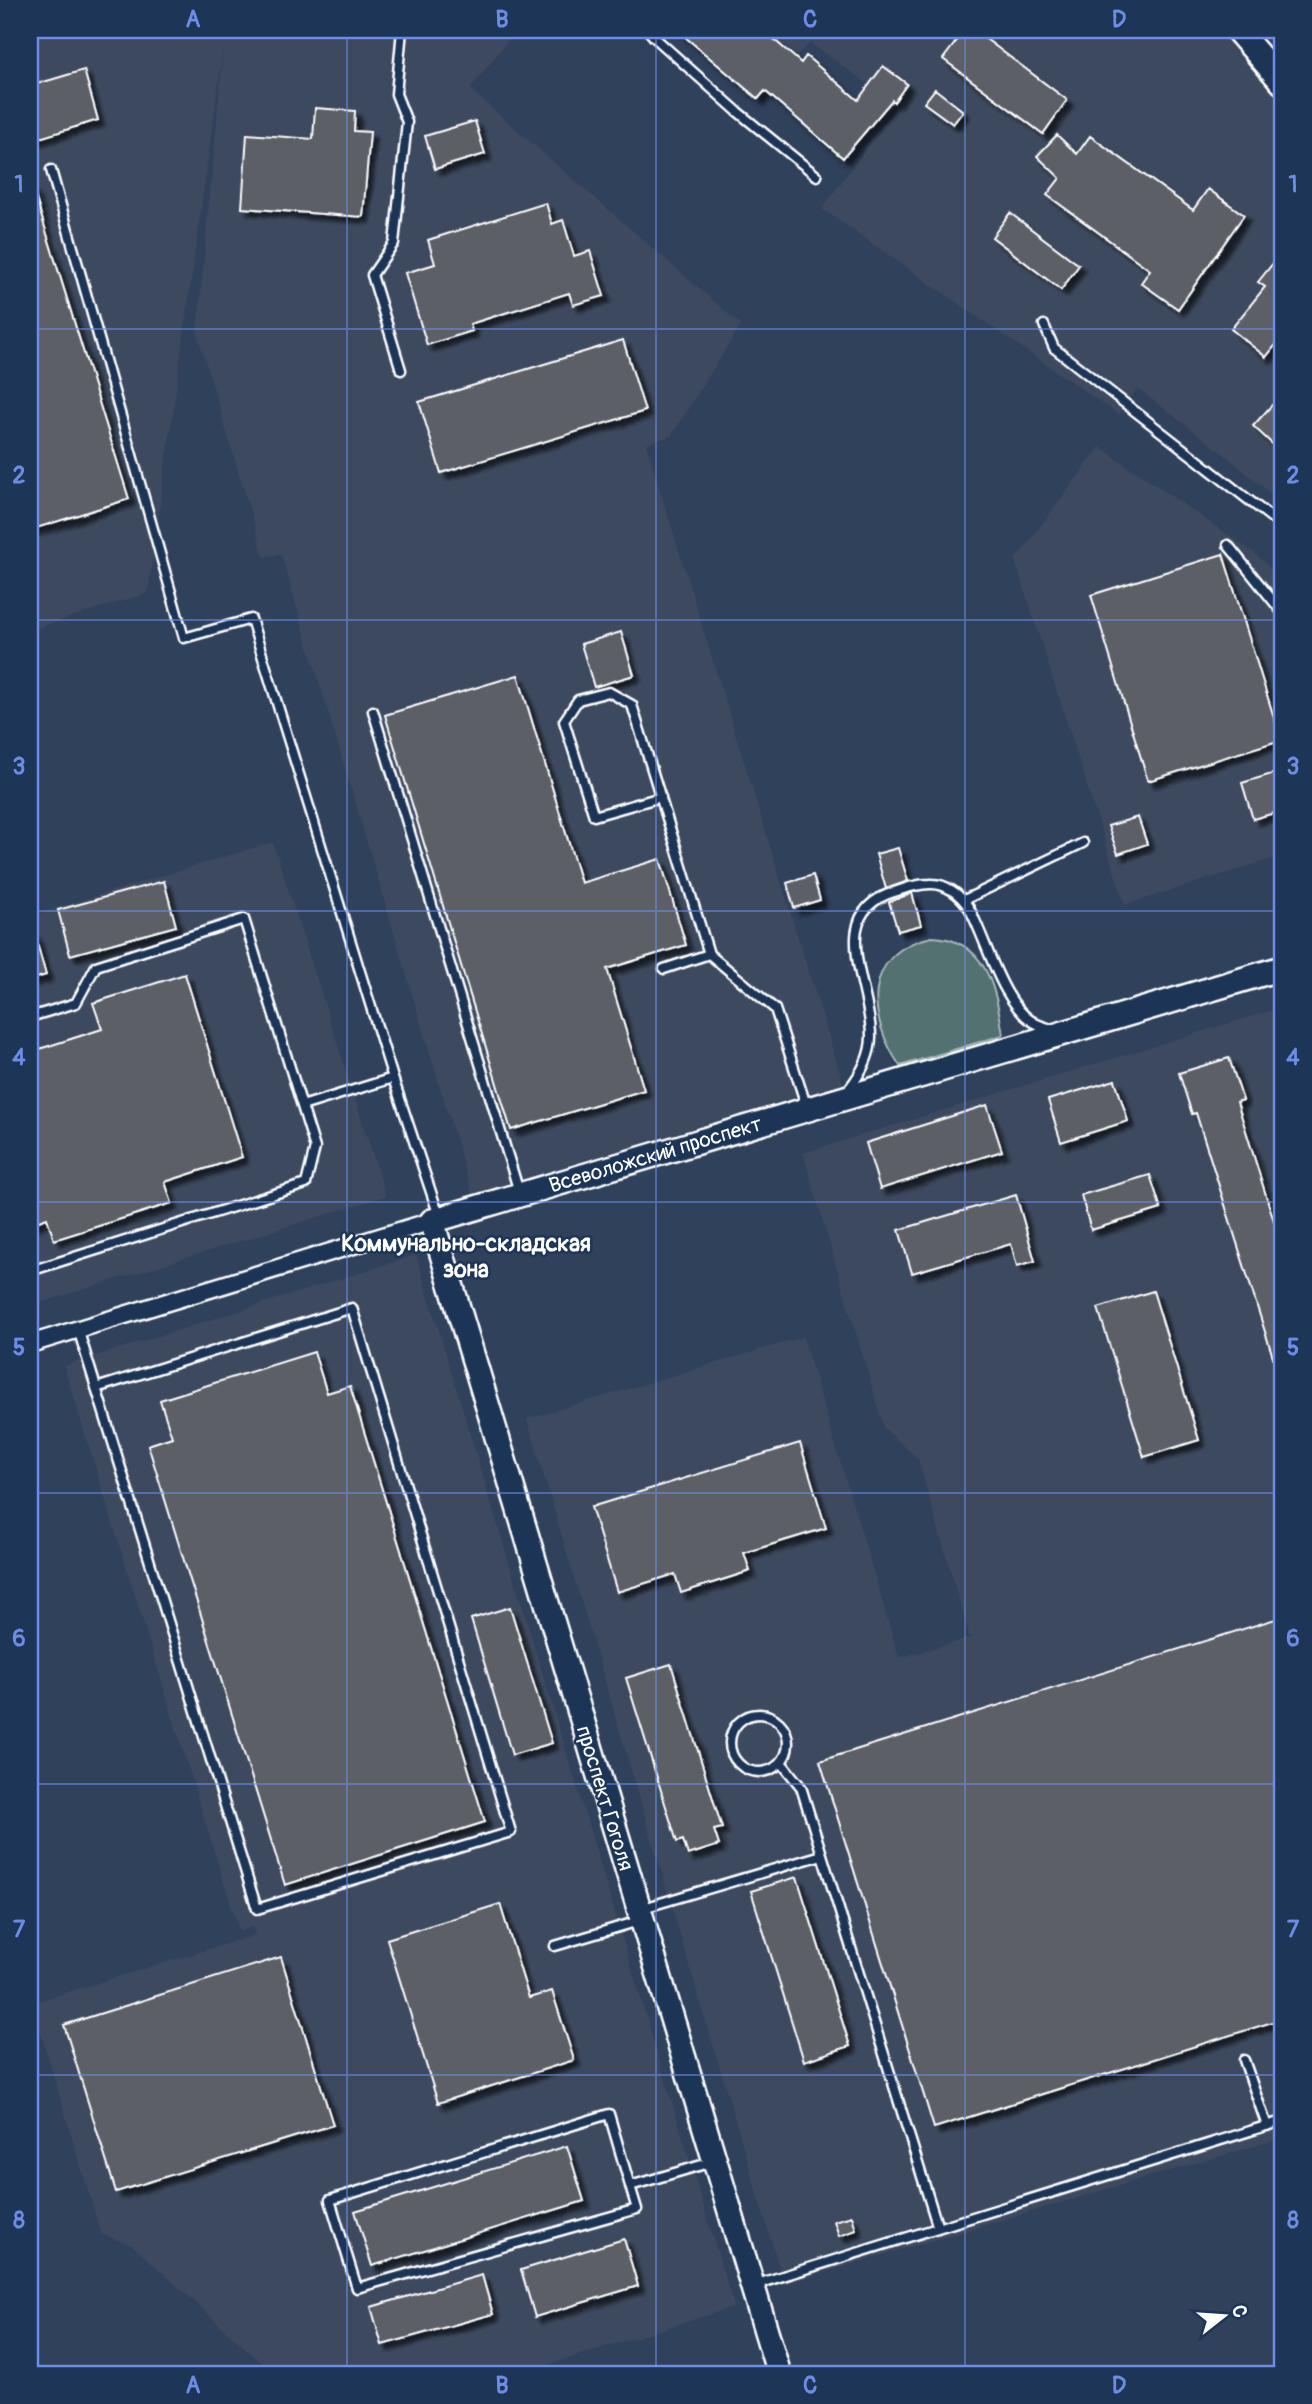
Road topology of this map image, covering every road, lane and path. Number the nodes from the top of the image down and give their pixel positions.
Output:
1 (402, 30) edge
2 (648, 30) edge
3 (1237, 30) edge
4 (1282, 82) edge
5 (51, 170) dead end
6 (817, 176) dead end
7 (1044, 325) dead end
8 (401, 370) dead end
9 (1282, 526) edge
10 (1228, 545) dead end
11 (1282, 612) edge
12 (373, 711) dead end
13 (661, 797) junction
14 (1083, 843) dead end
15 (964, 900) junction
16 (709, 954) junction
17 (1282, 968) edge
18 (664, 969) dead end
19 (30, 1017) edge
20 (1061, 1032) junction
21 (393, 1078) junction
22 (841, 1098) junction
23 (302, 1106) junction
24 (807, 1109) junction
25 (520, 1194) junction
26 (436, 1220) junction
27 (30, 1271) edge
28 (78, 1329) junction
29 (30, 1344) edge
30 (96, 1388) junction
31 (781, 1762) junction
32 (822, 1855) junction
33 (641, 1915) junction
34 (555, 1946) dead end
35 (1244, 2060) dead end
36 (1282, 2121) edge
37 (1267, 2126) junction
38 (715, 2161) junction
39 (630, 2186) junction
40 (938, 2228) junction
41 (753, 2286) junction
42 (779, 2374) edge

1 - 8 lane
2 - 6 lane
3 - 4 street
5 - 21 lane
7 - 9 lane
10 - 11 lane
12 - 25 lane
13 - 13 lane
13 - 16 lane
14 - 15 lane
15 - 20 lane
15 - 22 lane
16 - 18 lane
16 - 24 lane
17 - 20 street, Всеволожский проспект
19 - 23 lane
20 - 22 street, Всеволожский проспект
21 - 23 lane
21 - 26 lane
22 - 24 street, Всеволожский проспект
23 - 27 lane
24 - 25 street, Всеволожский проспект
25 - 26 street, Всеволожский проспект
26 - 28 street, Всеволожский проспект
26 - 33 street, проспект Гоголя
28 - 29 street, Всеволожский проспект
28 - 30 lane
30 - 30 lane
31 - 31 lane
31 - 32 lane
32 - 33 lane
32 - 40 lane
33 - 34 lane
33 - 38 street, проспект Гоголя
35 - 37 lane
36 - 37 lane
37 - 40 lane
38 - 39 lane
38 - 41 street, проспект Гоголя
39 - 39 lane
40 - 41 lane
41 - 42 street, проспект Гоголя

